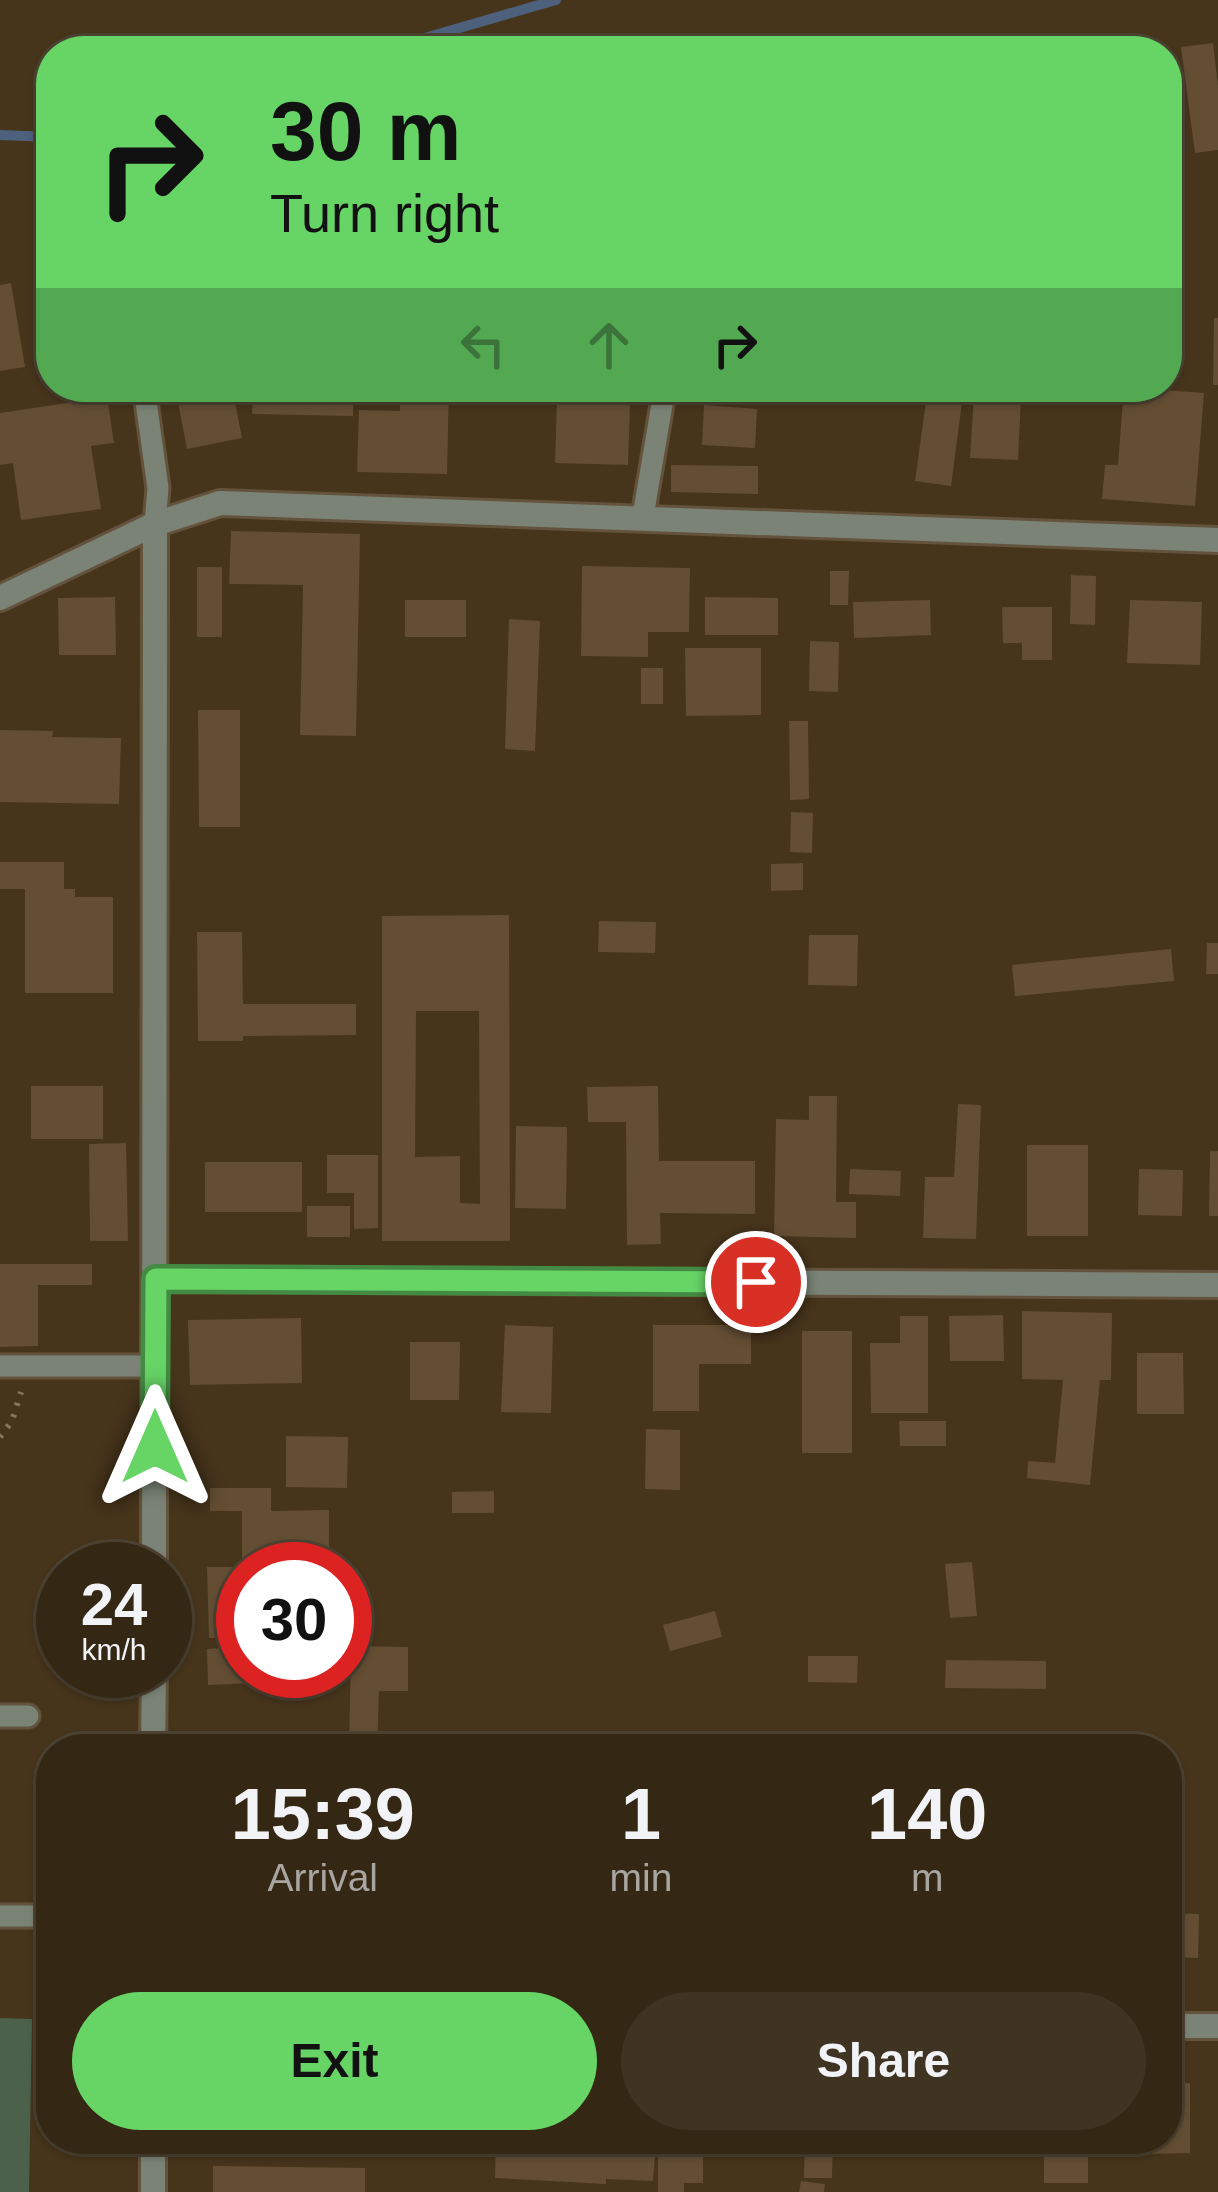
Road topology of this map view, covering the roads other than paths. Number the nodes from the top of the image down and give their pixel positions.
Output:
1 (146, 402) edge
2 (662, 402) edge
3 (643, 516) junction
4 (155, 524) junction
5 (1218, 540) edge
6 (0, 598) edge
7 (156, 1279) junction
8 (1218, 1285) edge
9 (0, 1366) edge
10 (156, 1366) junction
11 (154, 1542) edge
12 (154, 1698) edge
13 (0, 1716) edge
14 (28, 1716) dead end
15 (153, 1734) edge
16 (0, 1916) edge
17 (36, 1916) edge
18 (1182, 2026) edge
19 (1218, 2026) edge
20 (153, 2154) edge
21 (153, 2192) edge

1 - 4 lane
2 - 3 lane
3 - 4 street
3 - 5 street
4 - 6 street
4 - 7 street
7 - 8 street
7 - 10 street
9 - 10 lane
10 - 11 street
12 - 15 street
13 - 14 lane
16 - 17 lane
18 - 19 street
20 - 21 street

